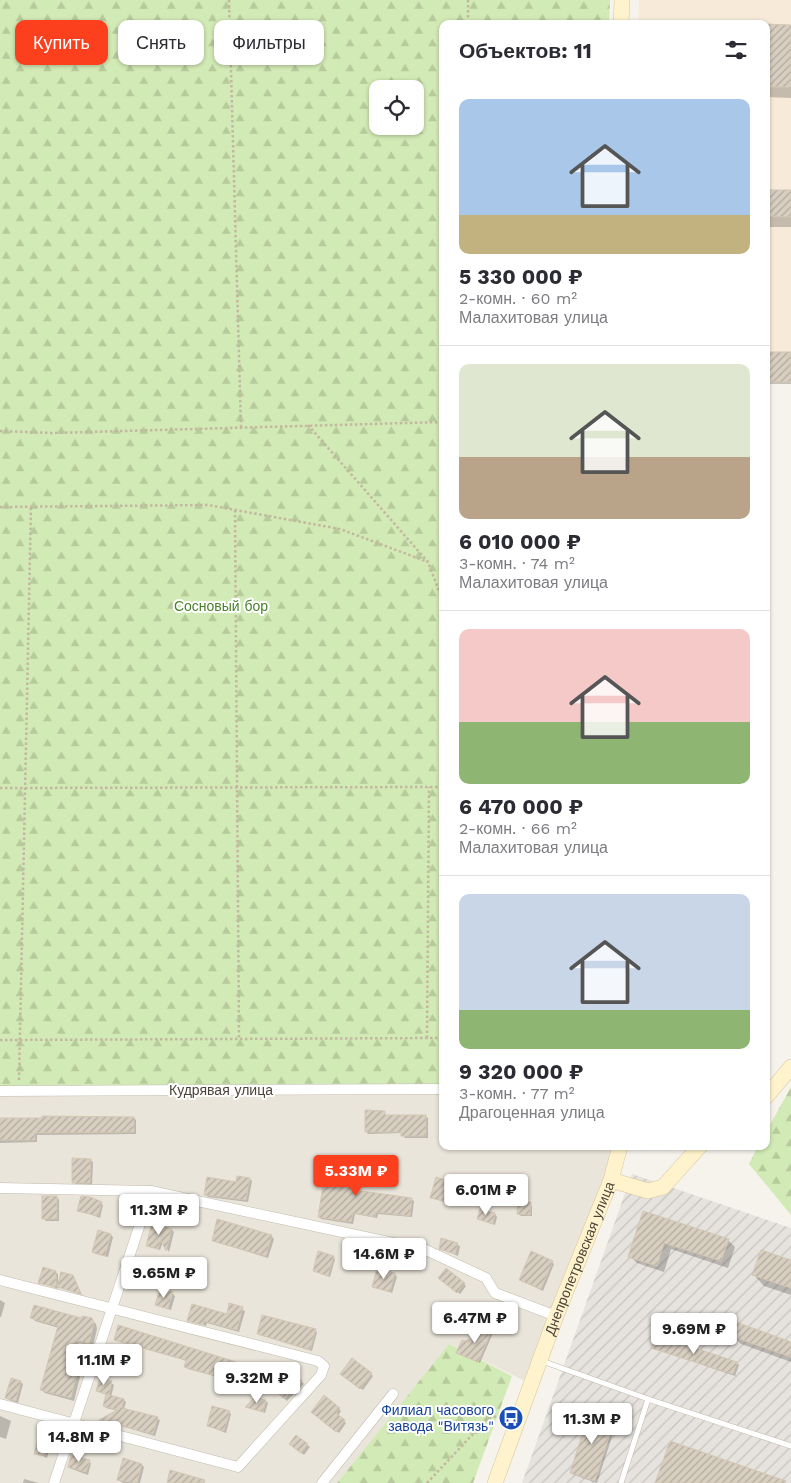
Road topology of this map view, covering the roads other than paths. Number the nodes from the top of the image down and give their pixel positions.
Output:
1 (622, 0) edge
2 (622, 20) edge
3 (791, 1067) edge
4 (439, 1089) edge
5 (0, 1091) edge
6 (770, 1092) edge
7 (619, 1150) edge
8 (696, 1150) edge
9 (611, 1180) junction
10 (0, 1188) edge
11 (151, 1191) junction
12 (0, 1280) edge
13 (113, 1310) junction
14 (556, 1316) junction
15 (539, 1360) junction
16 (393, 1394) dead end
17 (648, 1399) junction
18 (0, 1404) edge
19 (73, 1423) junction
20 (791, 1446) edge
21 (54, 1483) edge
22 (322, 1483) edge
23 (495, 1483) edge
24 (621, 1483) edge

1 - 2 street
3 - 6 street
4 - 5 street, Кудрявая улица
7 - 9 street, Днепропетровская улица
8 - 9 street
9 - 14 street, Днепропетровская улица
10 - 11 street
11 - 13 street
11 - 14 street
12 - 13 street
13 - 19 street
13 - 19 street
14 - 15 street, Днепропетровская улица
15 - 17 lane
15 - 23 street, Днепропетровская улица
16 - 22 street
17 - 20 lane
17 - 24 lane
18 - 19 street
19 - 21 street

